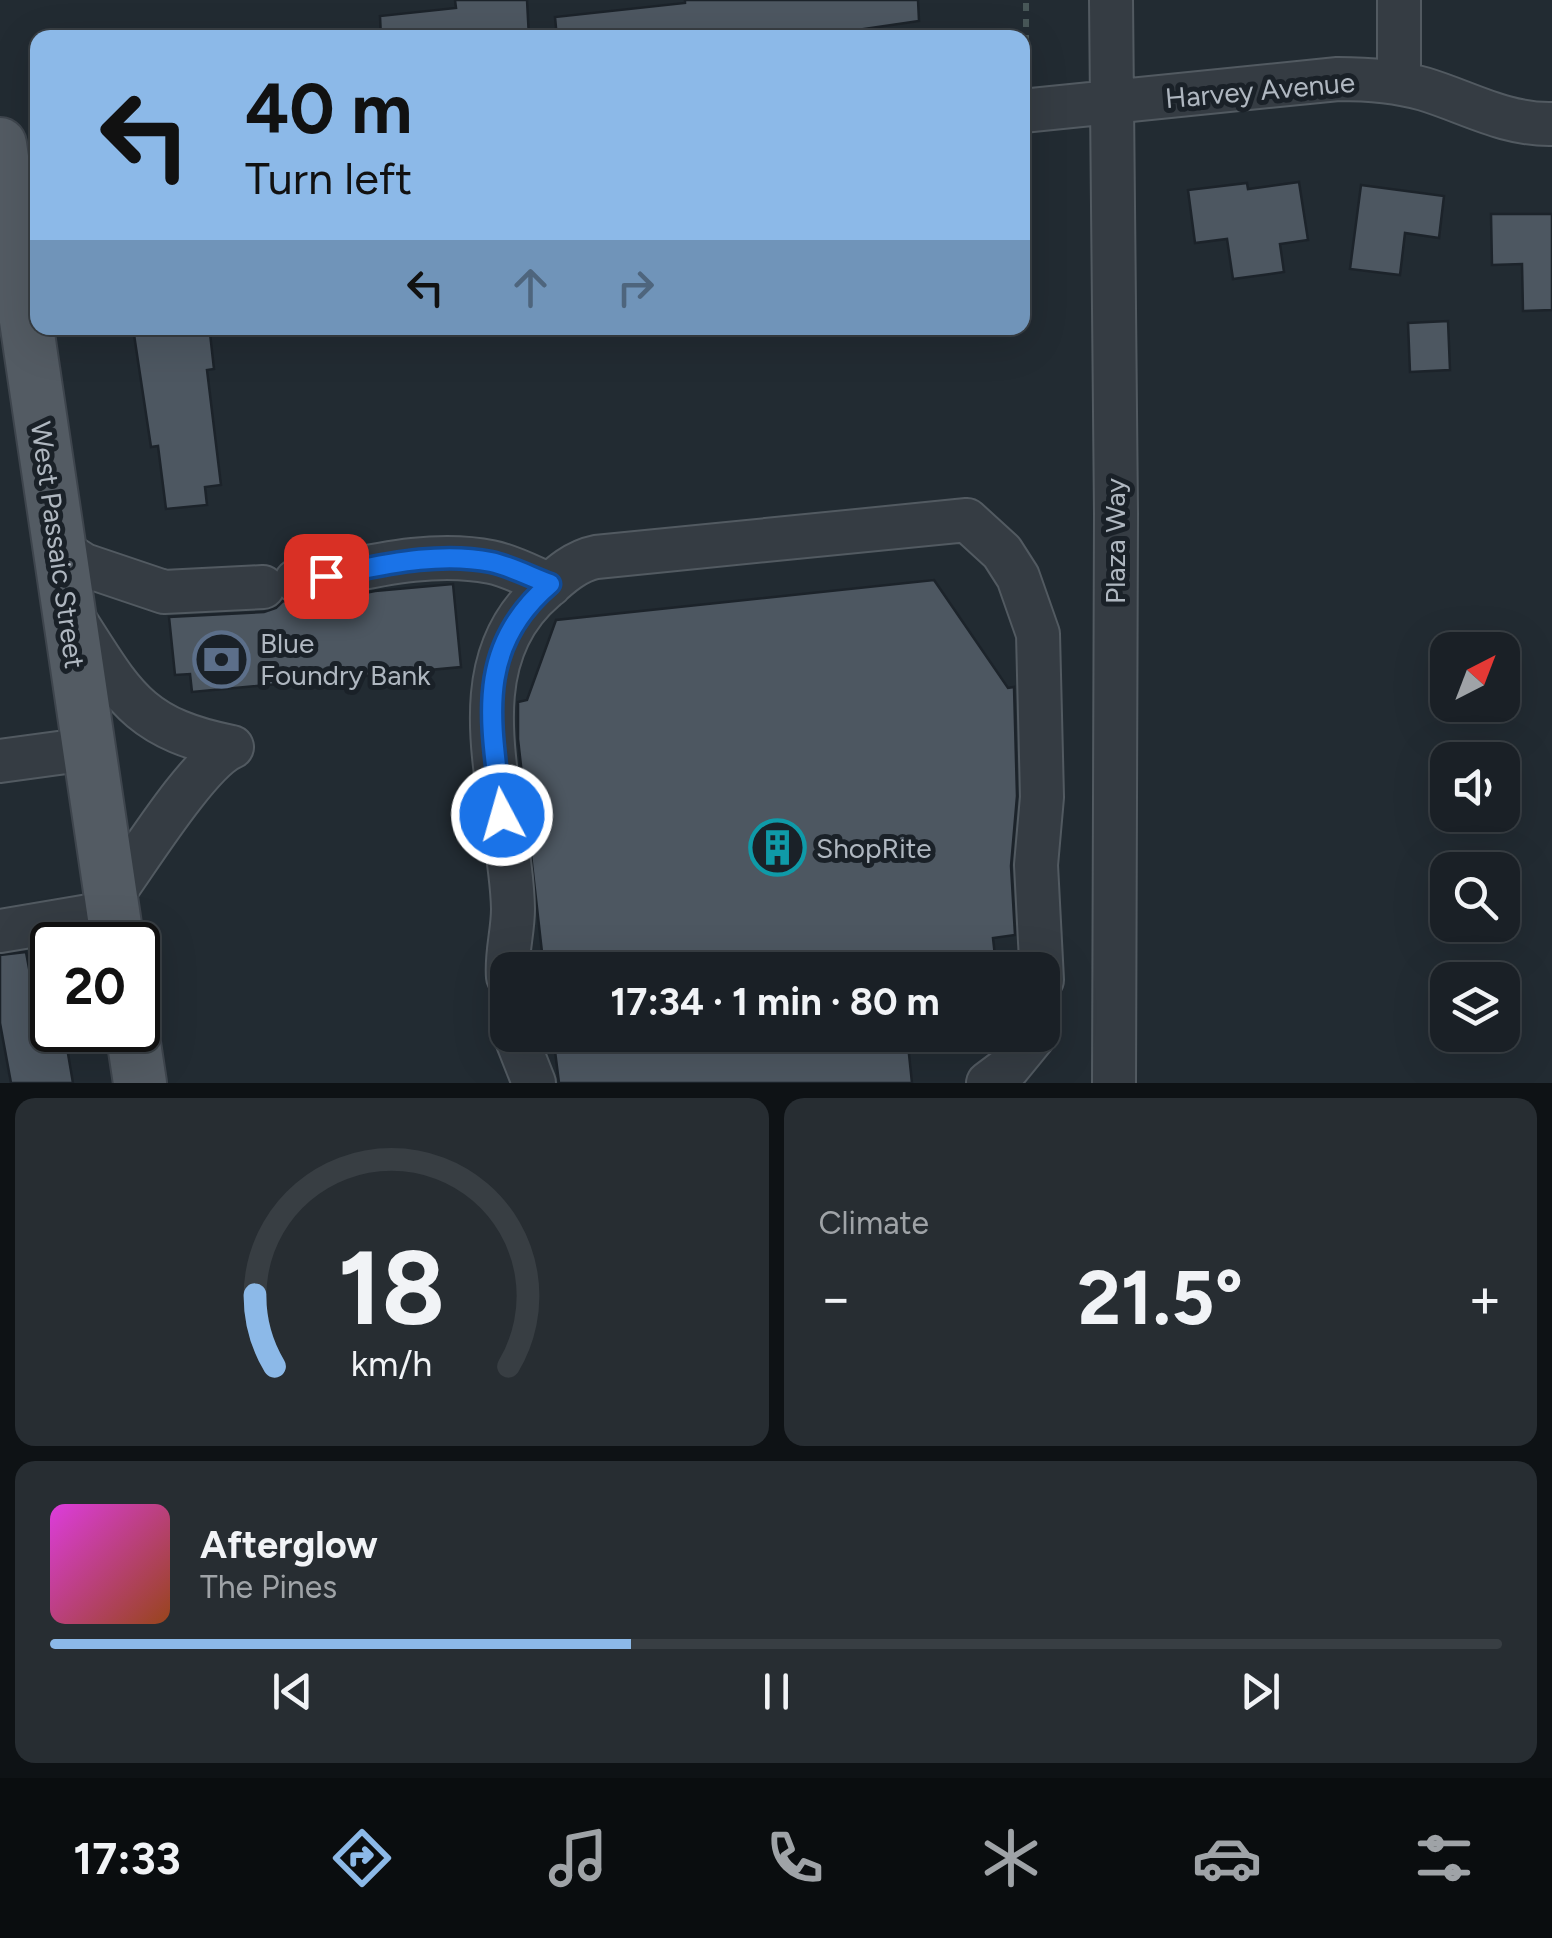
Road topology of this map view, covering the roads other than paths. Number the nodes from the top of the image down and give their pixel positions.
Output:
1 (1111, 0) edge
2 (1399, 0) edge
3 (1398, 83) junction
4 (1111, 102) junction
5 (1030, 110) edge
6 (1552, 124) edge
7 (0, 144) edge
8 (17, 227) edge
9 (30, 327) edge
10 (31, 335) edge
11 (59, 550) junction
12 (550, 584) junction
13 (68, 610) junction
14 (88, 748) junction
15 (0, 760) edge
16 (114, 918) edge
17 (0, 931) edge
18 (510, 952) edge
19 (1041, 952) edge
20 (135, 1052) edge
21 (522, 1052) edge
22 (1021, 1052) edge
23 (140, 1083) edge
24 (534, 1083) edge
25 (988, 1083) edge
26 (1114, 1083) edge

1 - 4 street, Plaza Way
2 - 3 street
3 - 4 street, Harvey Avenue
3 - 6 street, Harvey Avenue
4 - 5 street, Harvey Avenue
4 - 26 street, Plaza Way
7 - 8 main road, West Passaic Street
8 - 9 main road, West Passaic Street
10 - 11 main road, West Passaic Street
11 - 12 street
11 - 13 main road, West Passaic Street
12 - 18 street
12 - 19 street
13 - 14 main road, West Passaic Street
13 - 16 street
14 - 15 street
14 - 16 main road, West Passaic Street
16 - 17 street
20 - 23 main road
21 - 24 street
22 - 25 street

